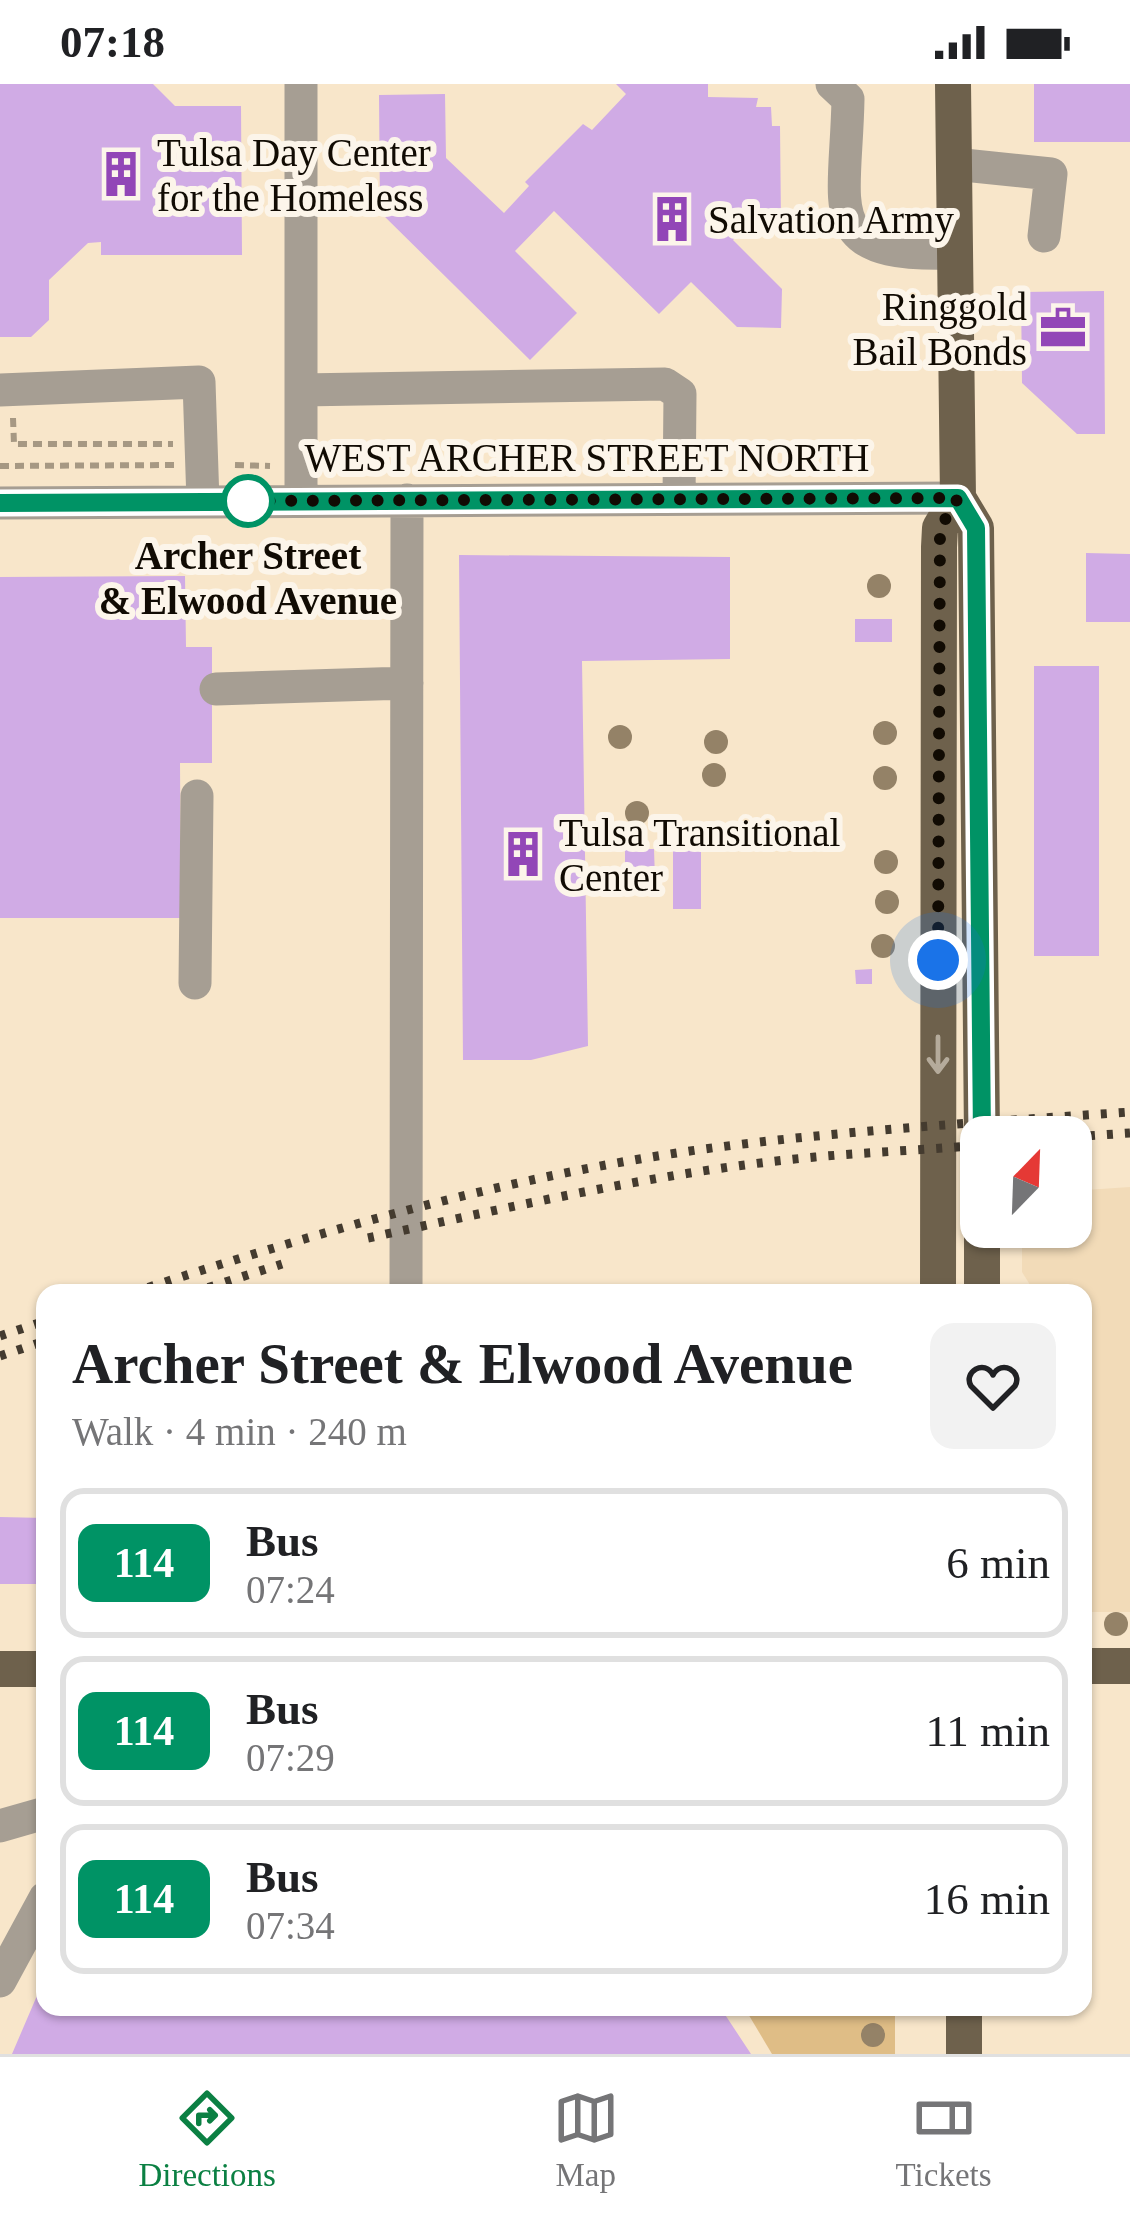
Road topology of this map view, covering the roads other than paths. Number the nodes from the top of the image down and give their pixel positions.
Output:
1 (301, 84) edge
2 (832, 84) edge
3 (953, 84) edge
4 (954, 164) junction
5 (1044, 236) dead end
6 (956, 253) junction
7 (6, 390) edge
8 (301, 390) junction
9 (958, 498) junction
10 (680, 499) junction
11 (407, 500) junction
12 (301, 501) junction
13 (203, 502) junction
14 (0, 503) edge
15 (407, 682) junction
16 (216, 689) dead end
17 (197, 796) dead end
18 (195, 983) dead end
19 (982, 1116) edge
20 (982, 1248) edge
21 (406, 1284) edge
22 (938, 1284) edge
23 (982, 1284) edge
24 (1092, 1666) edge
25 (1130, 1666) edge
26 (0, 1669) edge
27 (36, 1669) edge
28 (36, 1816) edge
29 (0, 1826) edge
30 (36, 1915) edge
31 (0, 1981) edge
32 (964, 2016) edge
33 (964, 2054) edge

1 - 8 street
2 - 6 street
3 - 4 main road
4 - 5 street
4 - 6 main road
6 - 9 main road
7 - 13 street
8 - 10 street
8 - 12 street
9 - 10 street, WEST ARCHER STREET NORTH
9 - 19 main road
9 -> 22 main road
10 - 11 street, WEST ARCHER STREET NORTH
11 - 12 street, WEST ARCHER STREET NORTH
11 - 15 street
12 - 13 street, WEST ARCHER STREET NORTH
13 - 14 street, WEST ARCHER STREET NORTH
15 - 16 street
15 - 21 street
17 - 18 street
20 - 23 main road
24 - 25 main road
26 - 27 main road
28 - 29 street
30 - 31 street
32 - 33 main road

